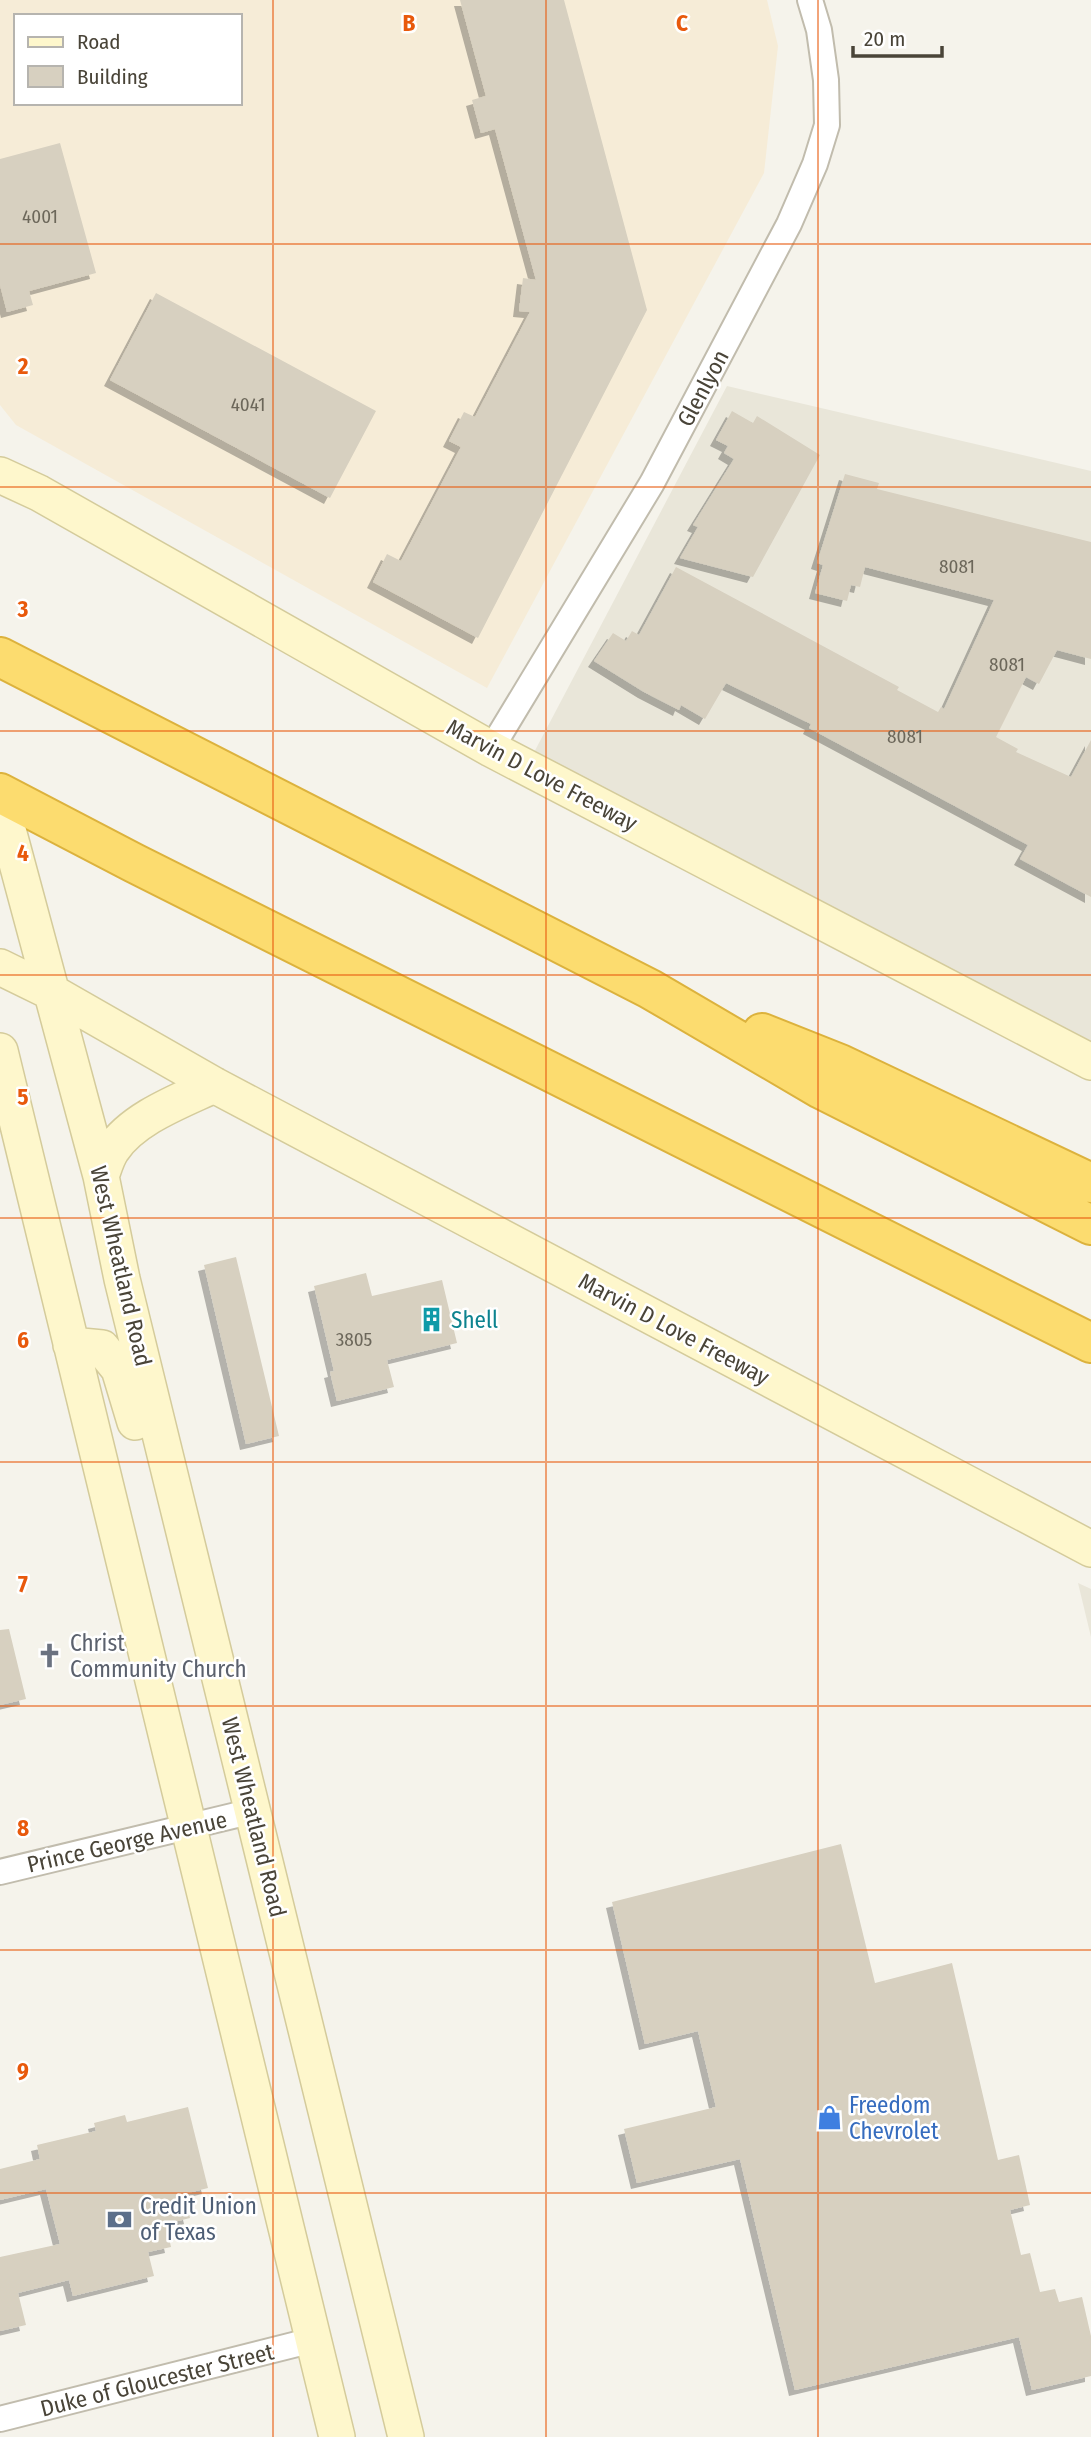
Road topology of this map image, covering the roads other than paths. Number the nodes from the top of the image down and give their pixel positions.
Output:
1 (810, 0) edge
2 (0, 475) edge
3 (0, 657) edge
4 (491, 749) junction
5 (0, 793) edge
6 (0, 800) edge
7 (0, 967) edge
8 (650, 989) junction
9 (52, 993) junction
10 (0, 1051) edge
11 (1091, 1062) edge
12 (214, 1086) junction
13 (101, 1176) junction
14 (1091, 1183) edge
15 (1091, 1225) edge
16 (1091, 1343) edge
17 (71, 1345) junction
18 (188, 1544) junction
19 (1091, 1549) edge
20 (253, 1811) junction
21 (188, 1828) junction
22 (0, 1872) edge
23 (313, 2340) junction
24 (0, 2419) edge
25 (337, 2437) edge
26 (407, 2437) edge

1 - 4 street, Glenlyon
2 - 4 main road, Marvin D Love Freeway
3 - 8 highway
4 - 11 main road, Marvin D Love Freeway
5 - 16 highway
6 - 9 main road, West Wheatland Road
7 - 9 main road, Marvin D Love Freeway
8 - 14 highway
8 - 15 highway
9 - 12 main road, Marvin D Love Freeway
9 - 13 main road, West Wheatland Road
10 - 17 main road
12 - 13 main road
12 - 19 main road, Marvin D Love Freeway
13 - 18 main road, West Wheatland Road
17 - 18 main road
17 - 21 main road
18 - 20 main road, West Wheatland Road
20 - 21 street, Prince George Avenue
20 - 26 main road, West Wheatland Road
21 - 22 street, Prince George Avenue
21 - 23 main road
23 - 24 street, Duke of Gloucester Street
23 - 25 main road

